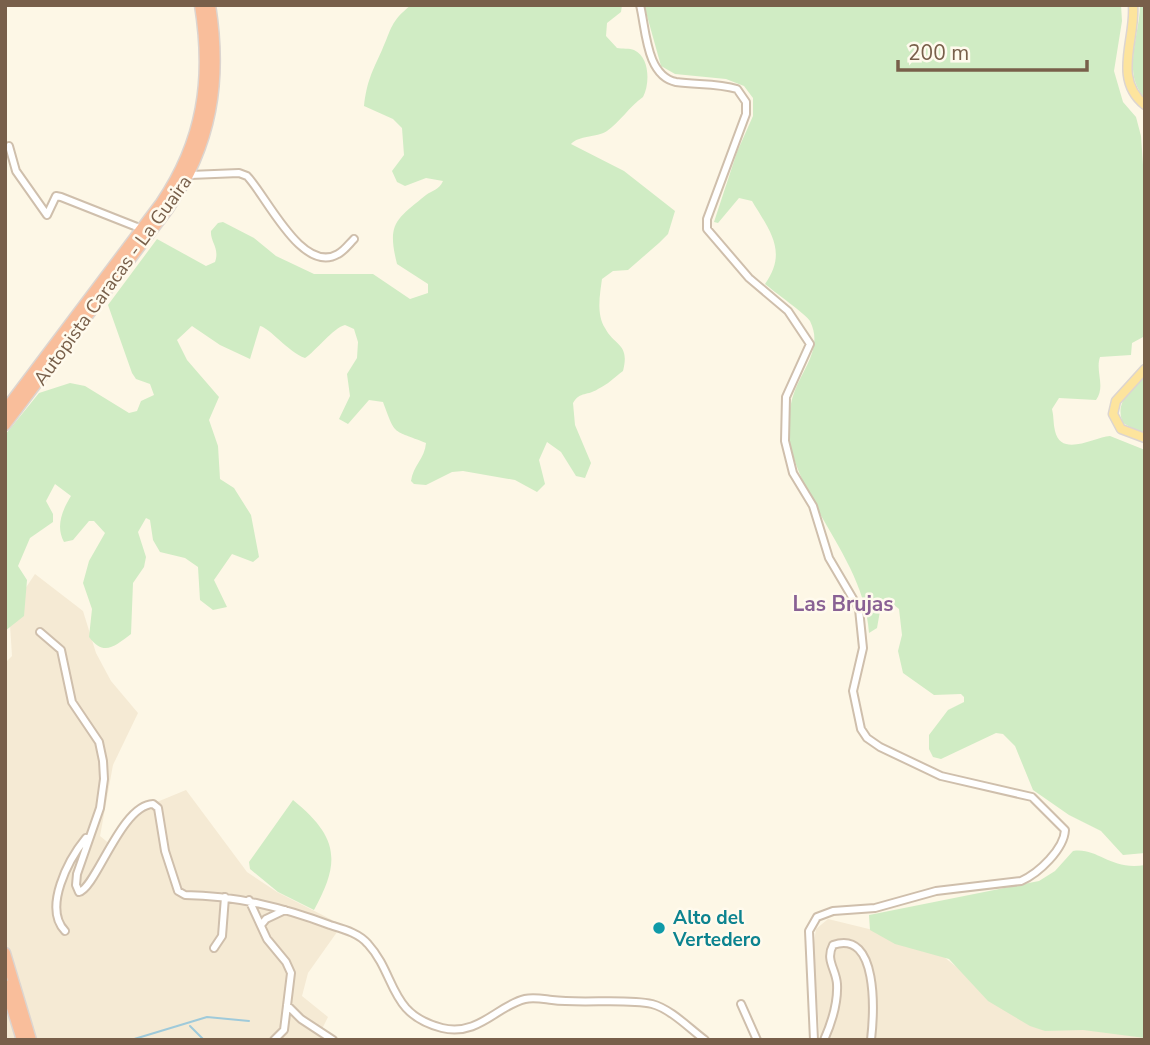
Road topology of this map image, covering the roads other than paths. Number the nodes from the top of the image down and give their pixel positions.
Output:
1 (201, 5) edge
2 (210, 5) edge
3 (640, 5) edge
4 (1133, 5) edge
5 (1145, 105) edge
6 (9, 146) dead end
7 (190, 175) junction
8 (142, 229) junction
9 (354, 239) dead end
10 (1145, 369) edge
11 (5, 410) edge
12 (5, 425) edge
13 (1145, 438) edge
14 (40, 632) dead end
15 (89, 835) junction
16 (225, 897) junction
17 (249, 900) junction
18 (287, 910) junction
19 (261, 925) junction
20 (65, 931) dead end
21 (214, 948) dead end
22 (5, 953) edge
23 (5, 985) edge
24 (741, 1004) dead end
25 (287, 1005) junction
26 (22, 1040) edge
27 (31, 1040) edge
28 (274, 1040) edge
29 (333, 1040) edge
30 (705, 1040) edge
31 (757, 1040) edge
32 (814, 1040) edge
33 (824, 1040) edge
34 (871, 1040) edge

1 - 8 highway, Autopista Caracas - La Guaira
2 - 7 highway, Autopista Caracas - La Guaira
3 - 32 street
4 - 5 main road
6 - 8 street
7 - 9 street
7 - 12 highway, Autopista Caracas - La Guaira
8 - 11 highway, Autopista Caracas - La Guaira
10 - 13 main road
14 - 15 street
15 - 16 street
15 - 20 street
16 - 17 street
16 - 21 street
17 - 18 street
17 - 19 street
18 - 19 street
18 - 30 street
19 - 25 street
22 - 27 highway
23 - 26 highway
24 - 31 street
25 - 28 street
25 - 29 street
33 - 34 street

